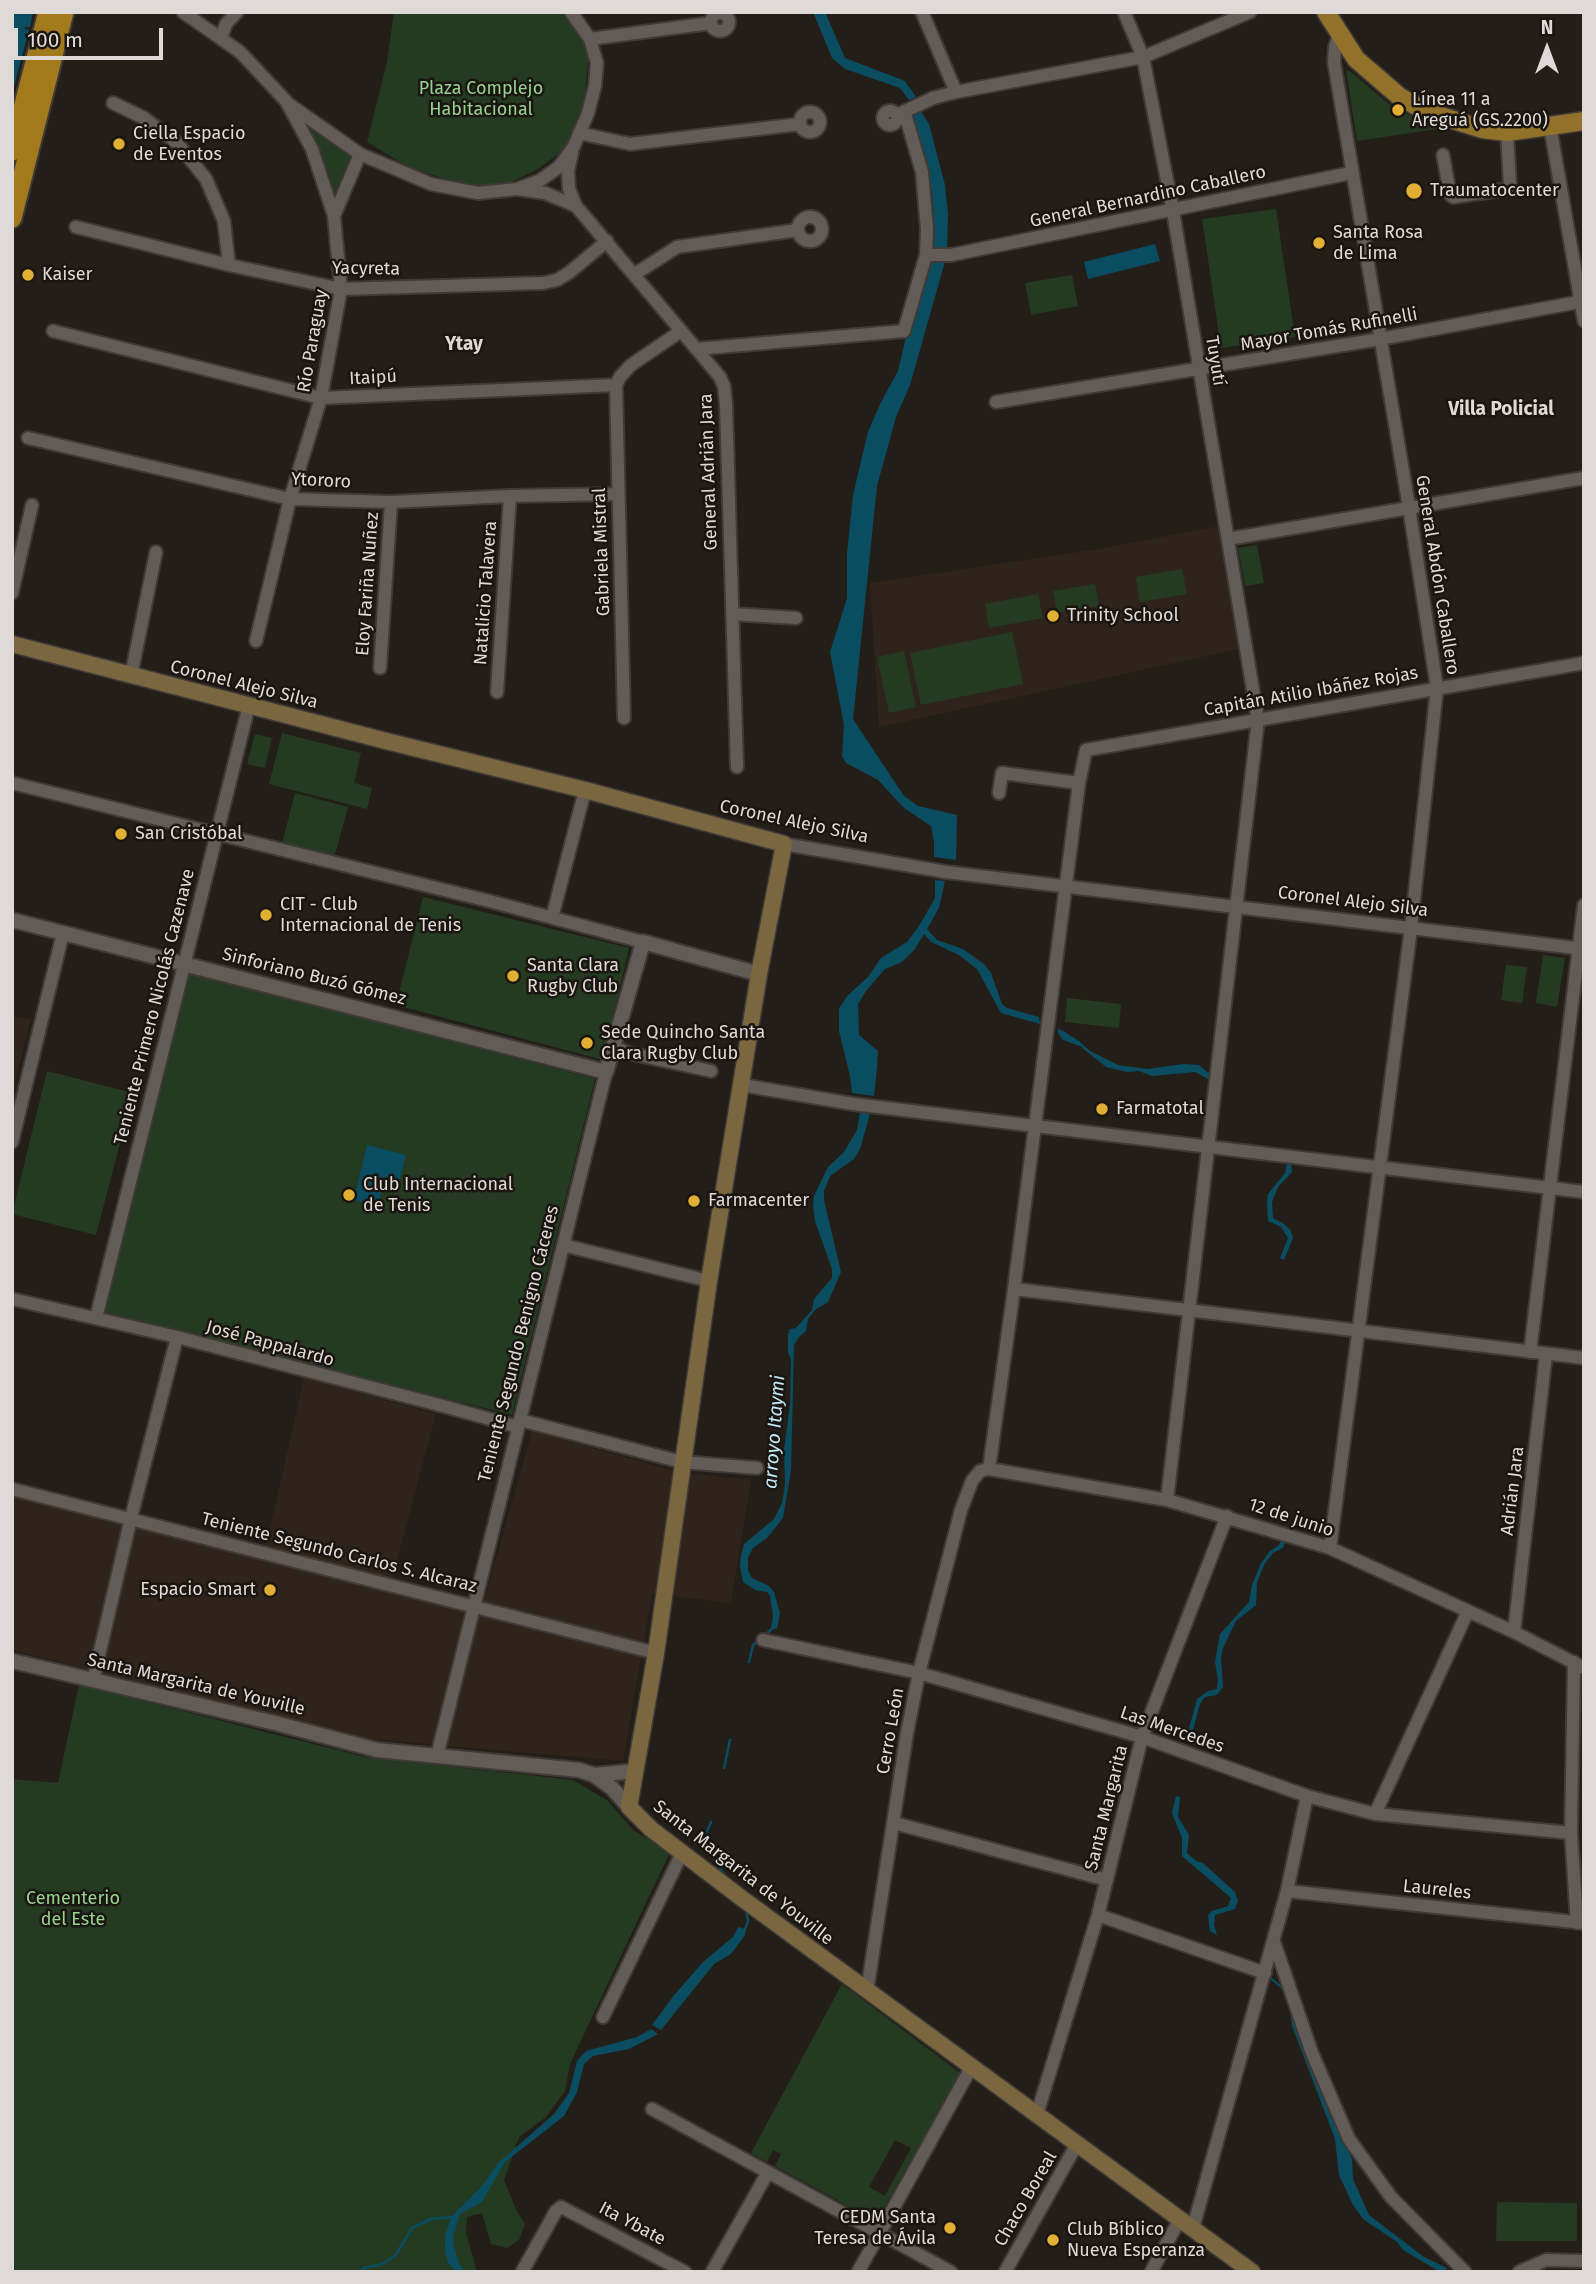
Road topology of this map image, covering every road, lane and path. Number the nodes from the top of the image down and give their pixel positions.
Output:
1 (48, 12) edge
2 (64, 12) edge
3 (183, 12) edge
4 (237, 12) edge
5 (571, 12) edge
6 (922, 12) edge
7 (1124, 12) edge
8 (1250, 12) edge
9 (1326, 12) edge
10 (711, 23) dead end
11 (1339, 35) junction
12 (221, 38) junction
13 (590, 39) junction
14 (1143, 57) junction
15 (956, 92) junction
16 (286, 101) junction
17 (113, 103) dead end
18 (1584, 121) edge
19 (800, 124) dead end
20 (1550, 127) junction
21 (1507, 132) junction
22 (579, 133) junction
23 (574, 146) junction
24 (12, 151) edge
25 (360, 154) junction
26 (1443, 155) dead end
27 (1351, 173) junction
28 (517, 189) junction
29 (576, 206) junction
30 (1173, 211) junction
31 (334, 216) junction
32 (12, 218) edge
33 (76, 228) dead end
34 (798, 230) dead end
35 (607, 241) junction
36 (926, 255) junction
37 (229, 265) junction
38 (635, 274) junction
39 (341, 289) junction
40 (1582, 301) edge
41 (1584, 321) edge
42 (54, 331) dead end
43 (681, 331) junction
44 (1380, 340) junction
45 (696, 349) junction
46 (1199, 370) junction
47 (616, 385) junction
48 (321, 398) junction
49 (996, 402) dead end
50 (29, 438) dead end
51 (1584, 478) edge
52 (618, 494) junction
53 (510, 496) junction
54 (290, 499) junction
55 (391, 502) junction
56 (32, 505) dead end
57 (1409, 507) junction
58 (1227, 539) junction
59 (156, 552) dead end
60 (12, 593) edge
61 (732, 614) junction
62 (796, 618) dead end
63 (256, 641) dead end
64 (12, 643) edge
65 (1584, 663) edge
66 (380, 668) dead end
67 (131, 676) junction
68 (1437, 688) junction
69 (498, 692) dead end
70 (249, 705) junction
71 (624, 718) dead end
72 (1258, 720) junction
73 (737, 767) dead end
74 (12, 783) edge
75 (1079, 783) junction
76 (585, 790) junction
77 (999, 793) dead end
78 (217, 833) junction
79 (785, 844) junction
80 (1066, 886) junction
81 (1584, 905) edge
82 (1235, 907) junction
83 (552, 918) junction
84 (12, 920) edge
85 (1411, 928) junction
86 (63, 933) junction
87 (643, 942) junction
88 (1581, 949) edge
89 (184, 964) junction
90 (759, 974) junction
91 (613, 1047) junction
92 (711, 1071) dead end
93 (606, 1072) junction
94 (742, 1085) junction
95 (1035, 1125) junction
96 (12, 1142) edge
97 (1209, 1146) junction
98 (1380, 1167) junction
99 (1550, 1188) junction
100 (1584, 1192) edge
101 (563, 1245) junction
102 (709, 1281) junction
103 (1014, 1289) junction
104 (12, 1299) edge
105 (1190, 1311) junction
106 (96, 1318) junction
107 (1360, 1331) junction
108 (177, 1337) junction
109 (1530, 1352) junction
110 (1546, 1354) junction
111 (1584, 1358) edge
112 (519, 1424) junction
113 (682, 1462) junction
114 (757, 1468) dead end
115 (989, 1469) junction
116 (12, 1489) edge
117 (1167, 1500) junction
118 (1227, 1516) junction
119 (131, 1518) junction
120 (1330, 1548) junction
121 (475, 1606) junction
122 (1468, 1611) junction
123 (1514, 1632) junction
124 (763, 1640) dead end
125 (656, 1653) junction
126 (12, 1661) edge
127 (1579, 1665) edge
128 (919, 1673) junction
129 (93, 1681) junction
130 (1142, 1737) junction
131 (437, 1756) junction
132 (635, 1771) junction
133 (594, 1775) junction
134 (1307, 1796) junction
135 (629, 1807) junction
136 (1375, 1814) junction
137 (894, 1823) junction
138 (1572, 1833) junction
139 (682, 1853) junction
140 (1107, 1880) junction
141 (1287, 1891) junction
142 (1098, 1915) junction
143 (1580, 1923) edge
144 (1273, 1941) junction
145 (1265, 1973) junction
146 (867, 1992) junction
147 (603, 2017) dead end
148 (972, 2066) junction
149 (652, 2109) dead end
150 (1037, 2114) junction
151 (1077, 2144) junction
152 (768, 2172) junction
153 (1186, 2224) junction
154 (880, 2232) junction
155 (1584, 2261) edge
156 (1458, 2270) edge
157 (522, 2272) edge
158 (685, 2272) edge
159 (712, 2272) edge
160 (858, 2272) edge
161 (951, 2272) edge
162 (1005, 2272) edge
163 (1151, 2272) edge
164 (1252, 2272) edge
165 (1519, 2272) edge

1 - 24 highway
2 - 32 highway
3 - 12 street, Río Paraguay
4 - 12 street
5 - 13 street
6 - 15 street
7 - 14 street, Tuyutí
8 - 14 street
9 - 11 main road
10 - 13 street
11 - 21 main road
11 - 27 street, General Abdón Caballero
12 - 16 street, Río Paraguay
13 - 22 street
14 - 15 street
14 - 30 street, Tuyutí
15 - 36 street
16 - 25 street
16 - 31 street, Río Paraguay
17 - 37 street
18 - 20 main road
19 - 22 street
20 - 21 main road
20 - 40 street
21 - 26 street
22 - 23 street
23 - 28 street
23 - 29 street
25 - 28 street
25 - 31 street
27 - 30 street, General Bernardino Caballero
27 - 44 street, General Abdón Caballero
28 - 29 street, General Adrián Jara
29 - 35 street, General Adrián Jara
30 - 36 street, General Bernardino Caballero
30 - 46 street, Tuyutí
31 - 39 street, Río Paraguay
33 - 37 street, Yacyreta
34 - 38 street
35 - 38 street, General Adrián Jara
35 - 39 street, Yacyreta
36 - 45 street
37 - 39 street, Yacyreta
38 - 43 street, General Adrián Jara
39 - 48 street, Río Paraguay
40 - 41 street
40 - 44 street, Mayor Tomás Rufinelli
42 - 48 street, Itaipú
43 - 45 street, General Adrián Jara
43 - 47 street
44 - 46 street, Mayor Tomás Rufinelli
44 - 57 street, General Abdón Caballero
45 - 61 street, General Adrián Jara
46 - 49 street, Mayor Tomás Rufinelli
46 - 58 street, Tuyutí
47 - 48 street, Itaipú
47 - 52 street, Gabriela Mistral
48 - 54 street, Río Paraguay
50 - 54 street, Ytororo
51 - 57 street
52 - 53 street, Ytororo
52 - 71 street, Gabriela Mistral
53 - 55 street, Ytororo
53 - 69 street, Natalicio Talavera
54 - 55 street, Ytororo
54 - 63 street, Río Paraguay
55 - 66 street, Eloy Fariña Nuñez
56 - 60 street
57 - 58 street
57 - 68 street, General Abdón Caballero
58 - 72 street, Tuyutí
59 - 67 street
61 - 62 street
61 - 73 street, General Adrián Jara
64 - 67 main road, Coronel Alejo Silva
65 - 68 street, Capitán Atilio Ibáñez Rojas
67 - 70 main road, Coronel Alejo Silva
68 - 72 street, Capitán Atilio Ibáñez Rojas
68 - 85 street, General Abdón Caballero
70 - 76 main road, Coronel Alejo Silva
70 - 78 street, Teniente Primero Nicolás Cazenave
72 - 75 street, Capitán Atilio Ibáñez Rojas
72 - 82 street, Tuyutí
74 - 78 street
75 - 77 street
75 - 80 street
76 - 79 main road, Coronel Alejo Silva
76 - 83 street
78 - 83 street
78 - 89 street, Teniente Primero Nicolás Cazenave
79 - 80 street, Coronel Alejo Silva
79 - 90 main road
80 - 82 street, Coronel Alejo Silva
80 - 95 street
81 - 88 street
82 - 85 street, Coronel Alejo Silva
82 - 97 street, Tuyutí
83 - 87 street
84 - 86 street, Sinforiano Buzó Gómez
85 - 88 street, Coronel Alejo Silva
85 - 98 street, General Abdón Caballero
86 - 89 street, Sinforiano Buzó Gómez
86 - 96 street
87 - 90 street
87 - 91 street, Teniente Segundo Benigno Cáceres
88 - 99 street
89 - 93 street, Sinforiano Buzó Gómez
89 - 106 street, Teniente Primero Nicolás Cazenave
90 - 94 main road
91 - 92 street
91 - 93 street, Teniente Segundo Benigno Cáceres
93 - 101 street, Teniente Segundo Benigno Cáceres
94 - 95 street
94 - 102 main road
95 - 97 street
95 - 103 street
97 - 98 street
97 - 105 street, Tuyutí
98 - 99 street
98 - 107 street, General Abdón Caballero
99 - 100 street
99 - 109 street
101 - 102 street
101 - 112 street, Teniente Segundo Benigno Cáceres
102 - 113 main road
103 - 105 street
103 - 115 street
104 - 106 street, José Pappalardo
105 - 107 street
105 - 117 street, Tuyutí
106 - 108 street, José Pappalardo
107 - 109 street
107 - 120 street, General Abdón Caballero
108 - 112 street, José Pappalardo
108 - 119 street
109 - 110 street
110 - 111 street
110 - 123 street, Adrián Jara
112 - 113 street, José Pappalardo
112 - 121 street, Teniente Segundo Benigno Cáceres
113 - 114 street, José Pappalardo
113 - 125 main road
115 - 117 street, 12 de junio
115 - 128 street, Cerro León
116 - 119 street, Teniente Segundo Carlos S. Alcaraz
117 - 118 street, 12 de junio
118 - 120 street, 12 de junio
118 - 130 street, Santa Margarita
119 - 121 street, Teniente Segundo Carlos S. Alcaraz
119 - 129 street
120 - 122 street, 12 de junio
121 - 125 street, Teniente Segundo Carlos S. Alcaraz
121 - 131 street, Teniente Segundo Benigno Cáceres
122 - 123 street, 12 de junio
122 - 136 street
123 - 127 street, 12 de junio
124 - 128 street, Las Mercedes
125 - 132 main road
126 - 129 street, Santa Margarita de Youville
127 - 138 street
128 - 130 street, Las Mercedes
128 - 137 street, Cerro León
129 - 131 street, Santa Margarita de Youville
130 - 134 street, Las Mercedes
130 - 140 street, Santa Margarita
131 - 133 street, Santa Margarita de Youville
132 - 133 street
132 - 135 main road
133 - 135 street, Santa Margarita de Youville
134 - 136 street, Las Mercedes
134 - 141 street
135 - 139 main road, Santa Margarita de Youville
136 - 138 street, Las Mercedes
137 - 140 street
137 - 146 street, Cerro León
138 - 143 street
139 - 146 main road, Santa Margarita de Youville
139 - 147 street
140 - 142 street, Santa Margarita
141 - 143 street, Laureles
141 - 144 street
142 - 145 street
142 - 150 street, Santa Margarita
144 - 145 street
144 - 156 street
145 - 153 street
146 - 148 main road, Santa Margarita de Youville
148 - 150 main road, Santa Margarita de Youville
148 - 154 street
149 - 152 street
150 - 151 main road, Santa Margarita de Youville
151 - 153 main road, Santa Margarita de Youville
151 - 162 street, Chaco Boreal
152 - 154 street
152 - 159 street
153 - 163 street
153 - 164 main road, Santa Margarita de Youville
154 - 160 street
154 - 161 street
155 - 165 street
157 - 158 street, Ita Ybate

